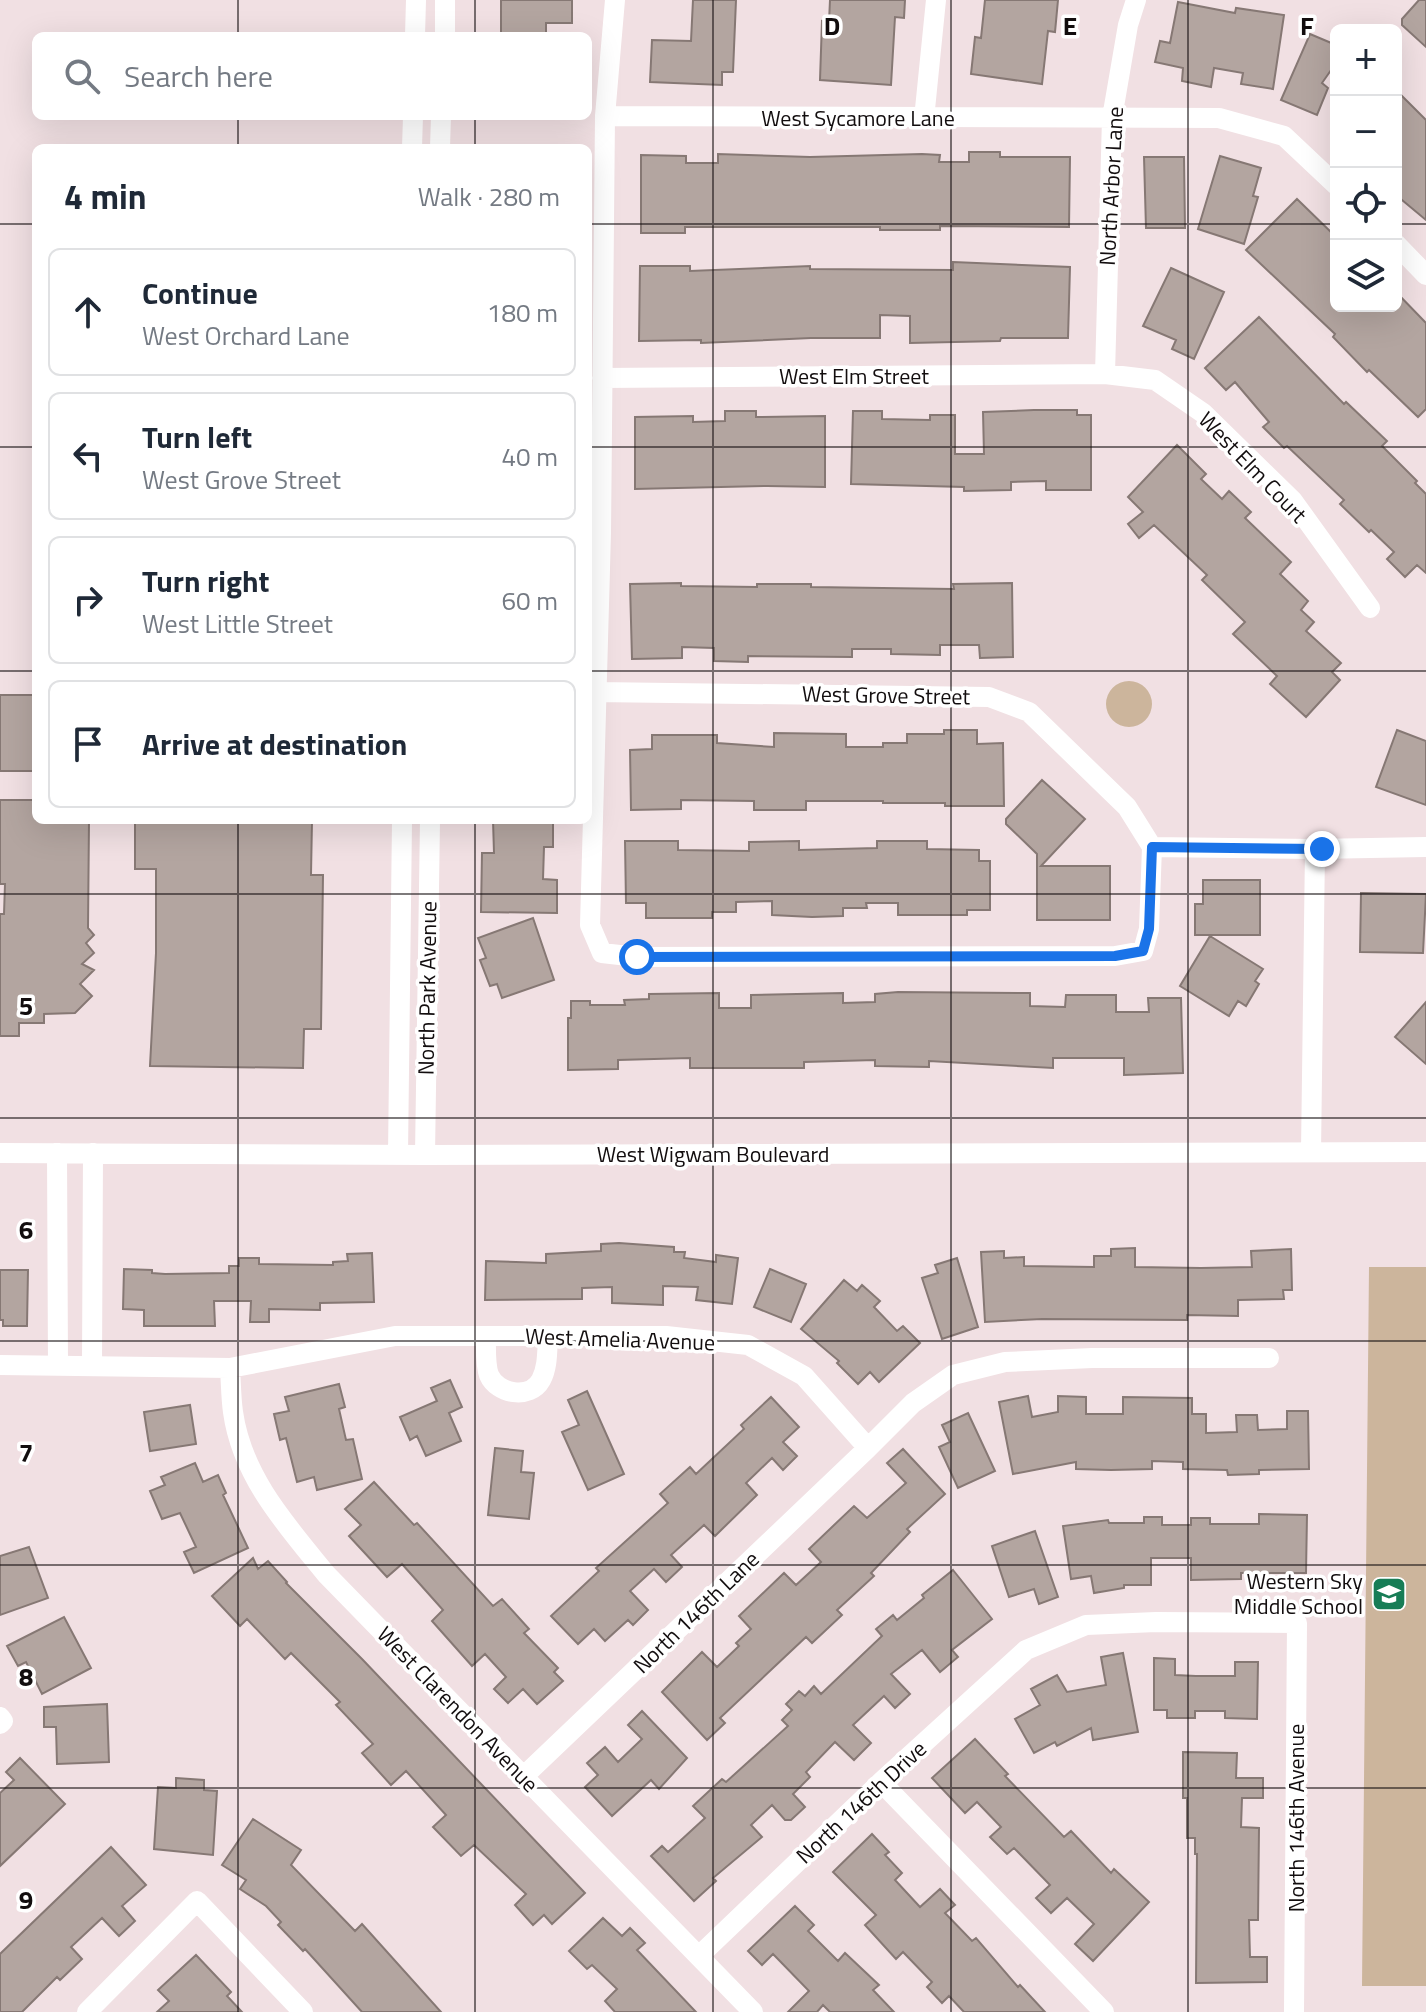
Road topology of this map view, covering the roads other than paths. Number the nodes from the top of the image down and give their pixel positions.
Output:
1 (416, 0) edge
2 (445, 0) edge
3 (615, 0) edge
4 (936, 0) edge
5 (1136, 0) edge
6 (415, 32) edge
7 (445, 32) edge
8 (605, 116) junction
9 (1112, 118) junction
10 (924, 119) junction
11 (413, 120) edge
12 (441, 120) edge
13 (412, 144) edge
14 (440, 144) edge
15 (1330, 179) edge
16 (1402, 250) edge
17 (1426, 275) edge
18 (1105, 374) junction
19 (602, 378) junction
20 (594, 559) edge
21 (1370, 608) dead end
22 (596, 692) junction
23 (402, 824) edge
24 (430, 824) edge
25 (1152, 847) junction
26 (1426, 847) edge
27 (1315, 849) junction
28 (1311, 1152) junction
29 (1426, 1152) edge
30 (0, 1153) edge
31 (57, 1153) junction
32 (93, 1153) junction
33 (398, 1155) junction
34 (425, 1155) junction
35 (486, 1336) junction
36 (548, 1336) junction
37 (1269, 1358) dead end
38 (0, 1365) edge
39 (58, 1365) junction
40 (92, 1365) junction
41 (230, 1368) junction
42 (868, 1448) junction
43 (1297, 1623) joint
44 (0, 1717) edge
45 (0, 1724) edge
46 (524, 1776) junction
47 (881, 1782) junction
48 (699, 1956) junction
49 (87, 2012) edge
50 (303, 2012) edge
51 (753, 2012) edge
52 (1104, 2012) edge
53 (1294, 2012) edge

1 - 6 street
2 - 7 street
3 - 8 street
4 - 10 street
5 - 9 street, North Arbor Lane
8 - 10 street, West Sycamore Lane
8 - 19 street
9 - 10 street, West Sycamore Lane
9 - 15 street, West Sycamore Lane
9 - 18 street, North Arbor Lane
11 - 13 street
12 - 14 street
16 - 17 street
18 - 19 street, West Elm Street
18 - 21 street, West Elm Court
19 - 20 street
20 - 22 street
22 - 25 street, West Grove Street
22 - 25 street
23 - 33 street, North Park Avenue
24 - 34 street, North Park Avenue
25 - 27 street
26 - 27 street
27 - 28 street
28 - 29 street, West Wigwam Boulevard
28 - 34 street, West Wigwam Boulevard
30 - 31 street, West Wigwam Boulevard
31 - 32 street, West Wigwam Boulevard
31 - 39 street
32 - 33 street, West Wigwam Boulevard
32 - 40 street
33 - 34 street, West Wigwam Boulevard
35 - 36 street, West Amelia Avenue
35 - 36 street
35 - 41 street, West Amelia Avenue
36 - 42 street, West Amelia Avenue
37 - 42 street
38 - 39 street, West Amelia Avenue
39 - 40 street, West Amelia Avenue
40 - 41 street, West Amelia Avenue
41 - 46 street, West Clarendon Avenue
42 - 46 street, North 146th Lane
43 - 47 street, North 146th Drive
43 - 53 street, North 146th Avenue
44 - 45 street
46 - 48 street, West Clarendon Avenue
47 - 48 street, North 146th Drive
47 - 52 street
48 - 51 street, West Clarendon Avenue
49 - 50 street

